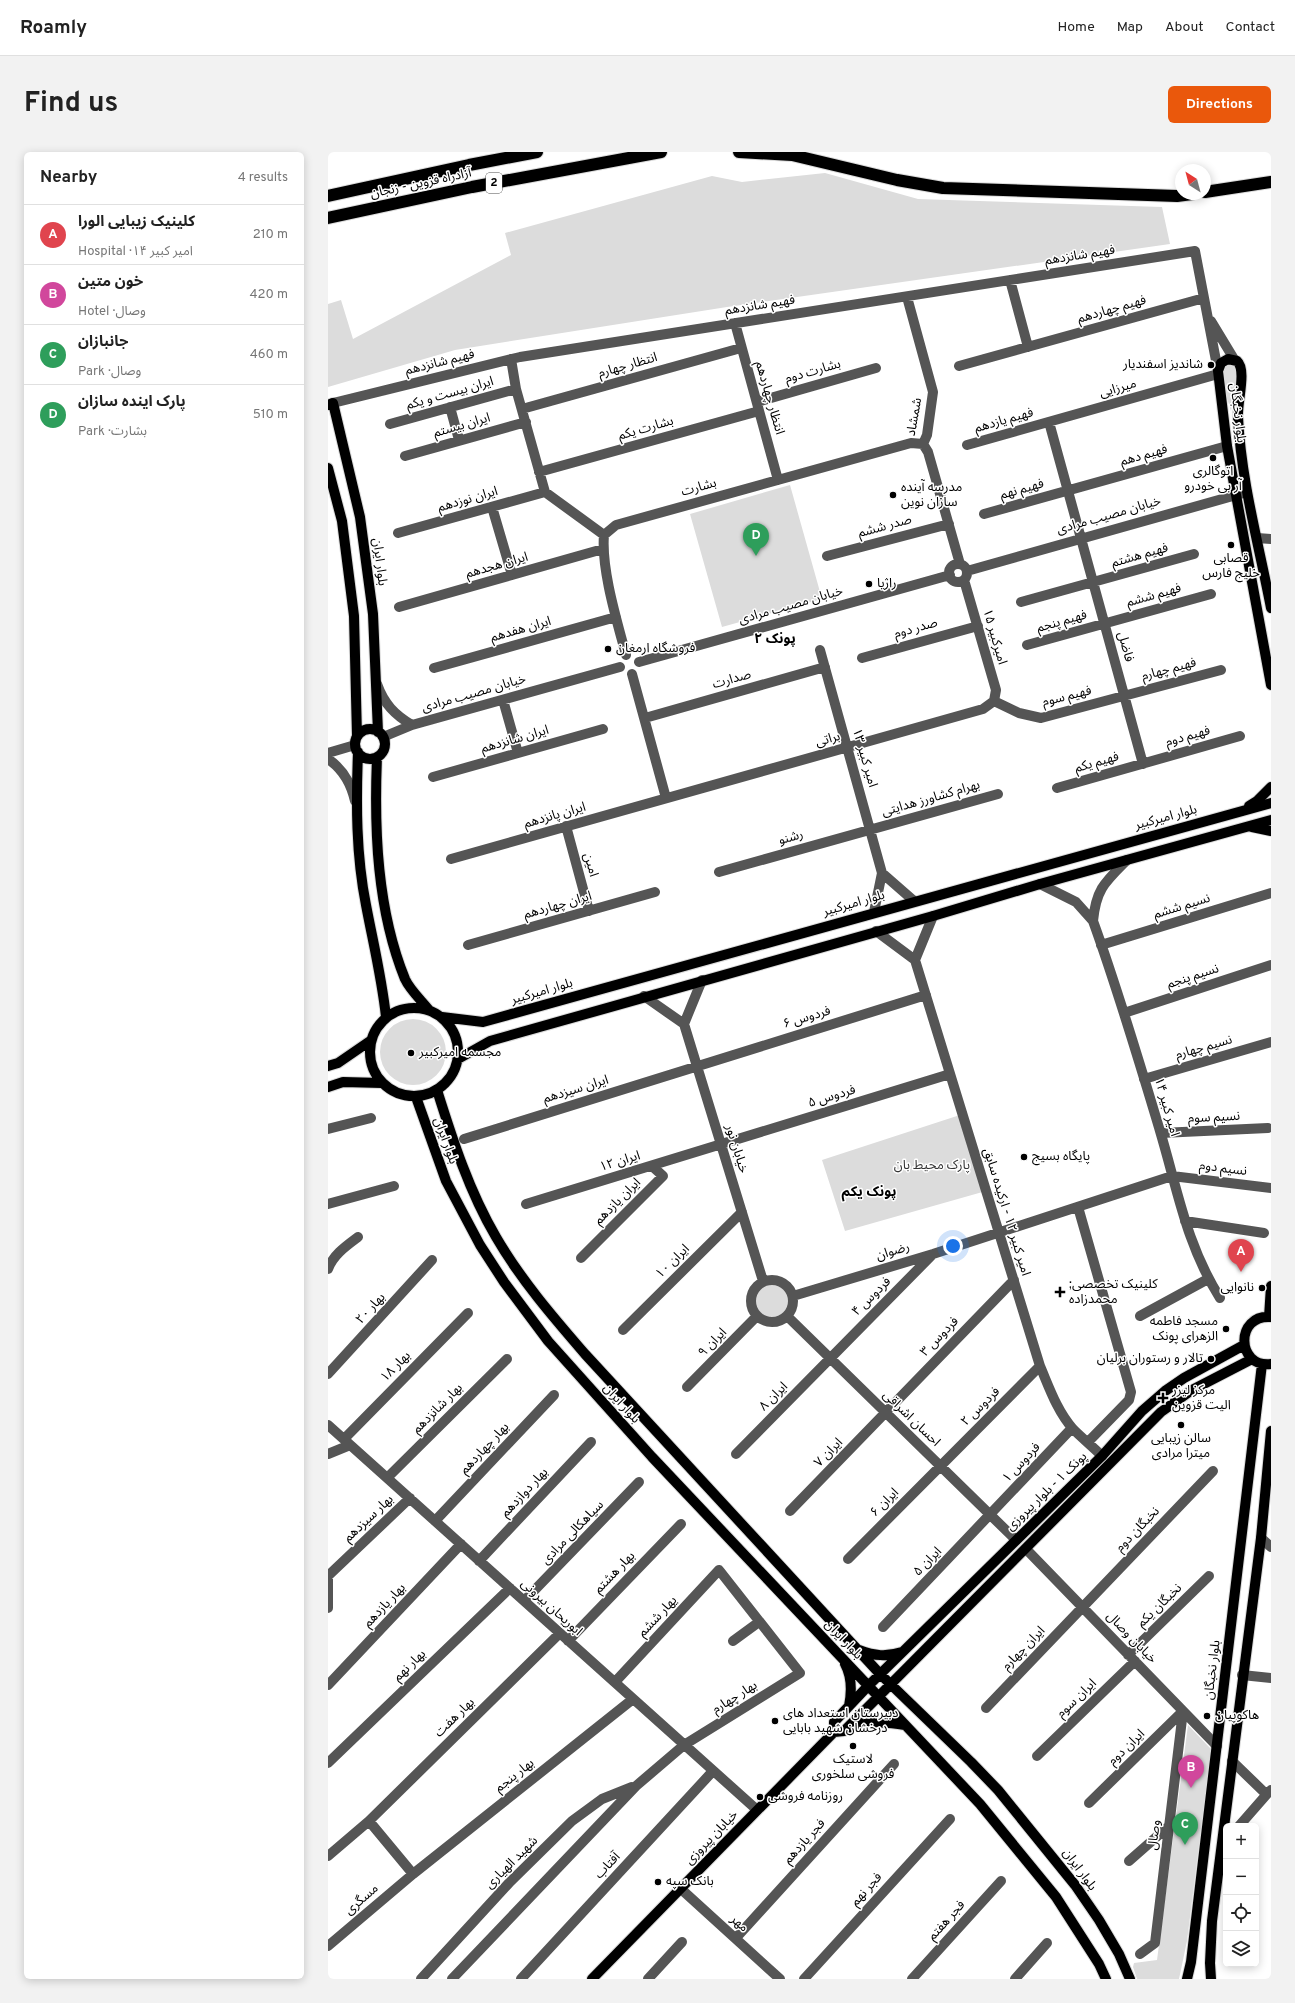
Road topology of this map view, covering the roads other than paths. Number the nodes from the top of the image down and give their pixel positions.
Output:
1 (537, 152) edge
2 (661, 152) edge
3 (739, 152) edge
4 (1271, 182) edge
5 (1211, 191) edge
6 (328, 196) edge
7 (1175, 196) edge
8 (328, 218) edge
9 (1010, 280) junction
10 (907, 297) junction
11 (1204, 298) junction
12 (1206, 312) junction
13 (735, 324) junction
14 (1028, 347) junction
15 (741, 348) junction
16 (511, 359) junction
17 (1234, 359) junction
18 (959, 366) dead end
19 (876, 368) dead end
20 (1218, 373) junction
21 (516, 389) junction
22 (330, 404) edge
23 (758, 406) junction
24 (450, 407) junction
25 (522, 409) junction
26 (526, 422) junction
27 (1048, 422) junction
28 (390, 424) dead end
29 (459, 440) junction
30 (923, 444) junction
31 (967, 445) dead end
32 (1227, 446) junction
33 (405, 456) dead end
34 (328, 468) edge
35 (540, 472) junction
36 (778, 480) junction
37 (1068, 490) junction
38 (545, 492) junction
39 (1247, 492) junction
40 (1236, 494) junction
41 (492, 507) junction
42 (984, 514) dead end
43 (949, 524) junction
44 (398, 534) dead end
45 (604, 534) junction
46 (1081, 538) junction
47 (1257, 538) junction
48 (1271, 539) edge
49 (603, 549) junction
50 (1194, 554) dead end
51 (827, 556) dead end
52 (963, 572) junction
53 (512, 575) junction
54 (950, 575) junction
55 (1093, 582) junction
56 (1211, 594) dead end
57 (1021, 602) dead end
58 (399, 607) dead end
59 (1271, 608) edge
60 (616, 617) junction
61 (1105, 624) junction
62 (978, 626) junction
63 (1027, 645) dead end
64 (820, 650) dead end
65 (626, 655) junction
66 (862, 658) dead end
67 (639, 662) junction
68 (620, 667) junction
69 (825, 667) junction
70 (434, 668) dead end
71 (1221, 670) dead end
72 (632, 674) junction
73 (376, 682) junction
74 (1271, 685) edge
75 (1124, 696) junction
76 (503, 700) junction
77 (994, 701) junction
78 (645, 718) junction
79 (412, 725) junction
80 (603, 729) dead end
81 (381, 734) junction
82 (1240, 736) dead end
83 (357, 744) junction
84 (848, 748) junction
85 (328, 753) edge
86 (518, 753) junction
87 (377, 757) junction
88 (328, 758) edge
89 (1144, 764) junction
90 (433, 777) dead end
91 (1271, 786) edge
92 (1057, 788) dead end
93 (998, 794) dead end
94 (666, 798) junction
95 (1271, 803) edge
96 (356, 805) junction
97 (1244, 810) junction
98 (1271, 820) edge
99 (566, 826) junction
100 (1247, 826) junction
101 (871, 829) junction
102 (1271, 831) edge
103 (451, 859) dead end
104 (1127, 860) junction
105 (719, 872) dead end
106 (882, 873) junction
107 (1040, 884) junction
108 (655, 892) dead end
109 (1271, 893) edge
110 (914, 900) junction
111 (589, 911) junction
112 (874, 912) junction
113 (933, 916) junction
114 (1093, 921) junction
115 (876, 931) junction
116 (468, 945) dead end
117 (1101, 945) junction
118 (915, 960) junction
119 (1271, 965) edge
120 (702, 980) junction
121 (926, 995) junction
122 (644, 996) junction
123 (429, 1010) junction
124 (1124, 1013) junction
125 (386, 1017) junction
126 (442, 1017) junction
127 (684, 1024) junction
128 (370, 1042) junction
129 (1271, 1042) edge
130 (458, 1059) junction
131 (328, 1066) edge
132 (697, 1066) junction
133 (950, 1074) junction
134 (1144, 1079) junction
135 (382, 1083) junction
136 (328, 1086) edge
137 (437, 1090) junction
138 (416, 1097) junction
139 (371, 1118) dead end
140 (1268, 1128) dead end
141 (328, 1129) edge
142 (1161, 1133) junction
143 (464, 1139) dead end
144 (721, 1144) junction
145 (652, 1166) junction
146 (1172, 1176) junction
147 (394, 1186) dead end
148 (1271, 1188) edge
149 (328, 1204) edge
150 (526, 1204) dead end
151 (1078, 1207) junction
152 (742, 1212) junction
153 (1185, 1221) junction
154 (999, 1233) junction
155 (1264, 1233) dead end
156 (358, 1237) dead end
157 (933, 1254) junction
158 (581, 1258) dead end
159 (432, 1260) dead end
160 (328, 1269) edge
161 (1208, 1279) junction
162 (1014, 1280) junction
163 (763, 1281) junction
164 (1271, 1286) edge
165 (793, 1296) junction
166 (1220, 1298) dead end
167 (468, 1313) dead end
168 (757, 1316) junction
169 (787, 1316) junction
170 (1140, 1316) dead end
171 (1270, 1317) edge
172 (623, 1330) dead end
173 (1244, 1345) junction
174 (1222, 1357) junction
175 (830, 1358) junction
176 (507, 1359) dead end
177 (1252, 1359) junction
178 (1267, 1364) edge
179 (1040, 1366) junction
180 (1228, 1371) junction
181 (328, 1374) edge
182 (687, 1387) dead end
183 (554, 1395) dead end
184 (886, 1413) junction
185 (328, 1425) edge
186 (1072, 1428) junction
187 (1271, 1431) edge
188 (347, 1442) junction
189 (590, 1442) dead end
190 (1088, 1442) junction
191 (328, 1454) edge
192 (736, 1454) dead end
193 (1102, 1456) junction
194 (940, 1466) junction
195 (1213, 1471) dead end
196 (387, 1478) junction
197 (639, 1482) dead end
198 (410, 1498) junction
199 (790, 1511) dead end
200 (990, 1515) junction
201 (435, 1521) junction
202 (681, 1524) dead end
203 (1261, 1538) junction
204 (1016, 1540) junction
205 (461, 1544) junction
206 (1271, 1548) edge
207 (1026, 1549) junction
208 (848, 1559) dead end
209 (479, 1561) junction
210 (328, 1575) edge
211 (1209, 1576) dead end
212 (510, 1588) junction
213 (524, 1601) junction
214 (1082, 1607) junction
215 (328, 1608) edge
216 (759, 1622) junction
217 (883, 1627) dead end
218 (560, 1633) junction
219 (568, 1641) junction
220 (733, 1641) dead end
221 (857, 1649) junction
222 (904, 1651) junction
223 (841, 1657) junction
224 (1131, 1658) junction
225 (880, 1674) junction
226 (1242, 1675) junction
227 (1271, 1678) edge
228 (615, 1682) junction
229 (328, 1685) edge
230 (891, 1685) junction
231 (868, 1686) junction
232 (878, 1698) junction
233 (633, 1699) junction
234 (849, 1706) junction
235 (986, 1708) dead end
236 (1183, 1711) junction
237 (905, 1725) junction
238 (839, 1731) junction
239 (684, 1745) junction
240 (1217, 1746) junction
241 (1038, 1756) dead end
242 (1232, 1761) junction
243 (328, 1763) edge
244 (894, 1764) dead end
245 (713, 1771) junction
246 (636, 1786) junction
247 (1269, 1792) edge
248 (1089, 1803) dead end
249 (756, 1809) junction
250 (950, 1819) dead end
251 (369, 1821) junction
252 (1242, 1823) edge
253 (1170, 1825) junction
254 (328, 1856) edge
255 (1129, 1861) dead end
256 (413, 1874) junction
257 (1002, 1881) dead end
258 (681, 1889) junction
259 (736, 1938) junction
260 (682, 1942) dead end
261 (1047, 1943) dead end
262 (328, 1946) edge
263 (1140, 1954) dead end
264 (1210, 1963) junction
265 (421, 1979) edge
266 (452, 1979) edge
267 (521, 1979) edge
268 (592, 1979) edge
269 (648, 1979) edge
270 (780, 1979) edge
271 (804, 1979) edge
272 (912, 1979) edge
273 (1014, 1979) edge
274 (1106, 1979) edge
275 (1130, 1979) edge
276 (1187, 1979) edge
277 (1211, 1979) edge
278 (1218, 1979) edge

1 - 6 highway, 2
2 - 8 highway, آزادراه قزوین - زنجان / 2
3 - 7 highway
4 - 5 highway
9 - 10 street, فهیم شانزدهم
9 - 11 street, فهیم شانزدهم
9 - 14 street
10 - 13 street, فهیم شانزدهم
10 - 30 street, شمشاد
11 - 12 street
11 - 14 street, فهیم چهاردهم
12 - 17 street
12 - 20 street
13 - 15 street, انتظار چهاردهم
13 - 16 street, فهیم شانزدهم
14 - 18 street, فهیم چهاردهم
15 - 23 street, انتظار چهاردهم
15 - 25 street, انتظار چهارم
16 - 21 street
16 - 22 street, فهیم شانزدهم
17 - 20 main road, بلوار نخبگان
17 - 39 main road, بلوار نخبگان
19 - 23 street, بشارت دوم
20 - 27 street, میرزایی
20 - 32 main road, بلوار نخبگان
21 - 24 street, ایران بیست و یکم
21 - 25 street
22 - 73 main road, بلوار ایران
23 - 35 street, بشارت یکم
23 - 36 street, انتظار چهاردهم
24 - 28 street, ایران بیست و یکم
24 - 29 street
25 - 26 street
26 - 29 street, ایران بیستم
26 - 35 street
27 - 31 street, فهیم یازدهم
27 - 37 street, فاضل
29 - 33 street, ایران بیستم
30 - 36 street, بشارت
30 - 43 street, شمشاد
32 - 37 street, فهیم دهم
32 - 40 main road, بلوار نخبگان
34 - 83 main road
35 - 38 street
36 - 45 street, بشارت
37 - 42 street, فهیم نهم
37 - 46 street, فاضل
38 - 41 street, ایران نوزدهم
38 - 45 street
39 - 40 street, خیابان مصیب مرادی
39 - 47 main road, بلوار نخبگان
40 - 46 street, خیابان مصیب مرادی
40 - 74 main road, بلوار نخبگان
41 - 44 street, ایران نوزدهم
41 - 53 street
43 - 51 street, صدر ششم
43 - 52 street, شمشاد
45 - 49 street
46 - 52 street, خیابان مصیب مرادی
46 - 55 street, فاضل
47 - 48 street
47 - 59 main road, بلوار نخبگان
49 - 53 street, ایران هجدهم
49 - 60 street
50 - 55 street, فهیم هشتم
52 - 54 street
52 - 54 street
52 - 62 street, امیرکبیر ۱۵
53 - 58 street, ایران هجدهم
54 - 67 street, خیابان مصیب مرادی
55 - 57 street, فهیم هشتم
55 - 61 street, فاضل
56 - 61 street, فهیم ششم
60 - 65 street
60 - 70 street, ایران هفدهم
61 - 63 street, فهیم پنجم
61 - 75 street, فاضل
62 - 66 street, صدر دوم
62 - 77 street, امیرکبیر ۱۵
64 - 69 street, امیر کبیر ۱۳
65 - 67 street
65 - 68 street
67 - 72 street
68 - 72 street
68 - 76 street, خیابان مصیب مرادی
69 - 78 street, صدارت
69 - 84 street, امیر کبیر ۱۳
71 - 75 street, فهیم چهارم
72 - 78 street
73 - 79 street
73 - 81 main road, بلوار ایران
75 - 77 street, فهیم سوم
75 - 89 street, فاضل
76 - 79 street, خیابان مصیب مرادی
76 - 86 street
77 - 84 street, براتی
78 - 94 street
79 - 81 street, خیابان مصیب مرادی
80 - 86 street, ایران شانزدهم
81 - 83 main road
81 - 87 main road
82 - 89 street, فهیم دوم
83 - 85 street
83 - 87 main road
83 - 96 main road
84 - 94 street, براتی
84 - 101 street, امیر کبیر ۱۳
86 - 90 street, ایران شانزدهم
87 - 123 main road
88 - 96 street
89 - 92 street, فهیم یکم
91 - 97 main road
93 - 101 street, بهرام کشاورز هدایتی
94 - 99 street, ایران پانزدهم
95 - 97 main road, بلوار امیرکبیر
96 - 125 main road
97 - 100 main road
97 - 110 main road, بلوار امیرکبیر
98 - 100 main road
99 - 103 street, ایران پانزدهم
99 - 111 street, امین
100 - 102 main road
100 - 104 main road
101 - 105 street, رشنو
101 - 106 street, امیر کبیر ۱۳
104 - 107 main road
104 - 114 street, امیر کبیر ۱۴
106 - 110 street
106 - 112 street
107 - 113 main road
107 - 114 street, امیر کبیر ۱۴
108 - 111 street, ایران چهاردهم
109 - 117 street, نسیم ششم
110 - 112 main road, بلوار امیرکبیر
111 - 116 street, ایران چهاردهم
112 - 126 main road, بلوار امیرکبیر
113 - 115 main road
113 - 118 street
114 - 117 street, امیر کبیر ۱۴
115 - 118 street
115 - 120 main road
117 - 124 street, امیر کبیر ۱۴
118 - 121 street, امیر کبیر ۱۲ - ارکیده سابق
119 - 124 street, نسیم پنجم
120 - 122 main road
120 - 127 street
121 - 132 street, فردوس ۶
121 - 133 street, امیر کبیر ۱۲ - ارکیده سابق
122 - 127 street
122 - 130 main road
123 - 125 main road
123 - 126 main road
124 - 134 street, امیر کبیر ۱۴
125 - 128 main road
126 - 130 main road
127 - 132 street, خیابان نور
128 - 131 main road
128 - 135 main road
129 - 134 street, نسیم چهارم
130 - 137 main road
132 - 143 street, ایران سیزدهم
132 - 144 street, خیابان نور
133 - 144 street, فردوس ۵
133 - 154 street, امیر کبیر ۱۲ - ارکیده سابق
134 - 142 street, امیر کبیر ۱۴
135 - 136 main road
135 - 138 main road
137 - 138 main road
137 - 221 main road, بلوار ایران
138 - 223 main road, بلوار ایران
139 - 141 street
140 - 142 street, نسیم سوم
142 - 146 street, امیر کبیر ۱۴
144 - 145 street, ایران ۱۲
144 - 152 street, خیابان نور
145 - 150 street, ایران ۱۲
145 - 158 street, ایران یازدهم
146 - 148 street, نسیم دوم
146 - 151 street, رضوان
146 - 153 street, امیر کبیر ۱۴
147 - 149 street
151 - 154 street, رضوان
151 - 190 street
152 - 163 street, خیابان نور
152 - 172 street, ایران ۱۰
153 - 155 street
153 - 161 street, امیر کبیر ۱۴
154 - 157 street, رضوان
154 - 162 street, امیر کبیر ۱۲ - ارکیده سابق
156 - 160 street
157 - 165 street, رضوان
157 - 175 street, فردوس ۴
159 - 181 street, بهار ۲۰
161 - 166 street, امیر کبیر ۱۴
161 - 170 street
162 - 179 street, امیر کبیر ۱۲ - ارکیده سابق
162 - 184 street, فردوس ۳
163 - 165 street
163 - 168 street
164 - 171 main road
165 - 169 street
167 - 188 street, بهار ۱۸
168 - 169 street
168 - 182 street, ایران ۹
169 - 175 street, احسان اشراقی
171 - 173 main road
173 - 174 main road, پونک ۱ - بلوار پیروزی
173 - 177 main road
174 - 180 main road
174 - 193 main road, پونک ۱ - بلوار پیروزی
175 - 184 street, احسان اشراقی
175 - 192 street, ایران ۸
176 - 196 street, بهار شانزدهم
177 - 178 main road
177 - 180 main road, پونک ۱ - بلوار پیروزی
178 - 240 main road, بلوار نخبگان
179 - 186 street, امیر کبیر ۱۲ - ارکیده سابق
179 - 194 street, فردوس ۲
180 - 207 main road, پونک ۱ - بلوار پیروزی
183 - 201 street, بهار چهاردهم
184 - 194 street, احسان اشراقی
184 - 199 street, ایران ۷
185 - 188 street, ابوریحان بیرونی
186 - 190 street, امیر کبیر ۱۲ - ارکیده سابق
186 - 200 street, فردوس ۱
187 - 203 main road
188 - 191 street
188 - 196 street, ابوریحان بیرونی
189 - 209 street, بهار دوازدهم
190 - 193 street, امیر کبیر ۱۲ - ارکیده سابق
193 - 204 main road, پونک ۱ - بلوار پیروزی
194 - 200 street, احسان اشراقی
194 - 208 street, ایران ۶
195 - 214 street, نخبگان دوم
196 - 198 street, ابوریحان بیرونی
197 - 213 street, سیاهکالی مرادی
198 - 201 street, ابوریحان بیرونی
198 - 210 street, بهار سیزدهم
200 - 204 street, احسان اشراقی
200 - 217 street, ایران ۵
201 - 205 street, ابوریحان بیرونی
202 - 219 street, بهار هشتم
203 - 206 street
203 - 226 main road
204 - 222 main road, پونک ۱ - بلوار پیروزی
205 - 209 street, ابوریحان بیرونی
205 - 229 street, بهار یازدهم
207 - 214 street, خیابان وصال
207 - 230 main road, پونک ۱ - بلوار پیروزی
209 - 212 street, ابوریحان بیرونی
210 - 215 street
211 - 224 street, نخبگان یکم
212 - 213 street, ابوریحان بیرونی
212 - 243 street, بهار نهم
213 - 218 street, ابوریحان بیرونی
214 - 224 street, خیابان وصال
214 - 235 street, ایران چهارم
216 - 220 street
216 - 228 street, یهار ششم
216 - 239 street, بهار چهارم
218 - 219 street, ابوریحان بیرونی
218 - 251 street, بهار هفت
219 - 228 street, ابوریحان بیرونی
221 - 222 main road
221 - 225 main road, بلوار ایران
222 - 225 main road, پونک ۱ - بلوار پیروزی
223 - 231 main road, بلوار ایران
223 - 234 main road
224 - 236 street, خیابان وصال
224 - 241 street, ایران سوم
225 - 230 main road, بلوار ایران
225 - 231 main road, پونک ۱ - بلوار پیروزی
226 - 227 street
226 - 242 main road
228 - 233 street, ابوریحان بیرونی
230 - 232 main road, پونک ۱ - بلوار پیروزی
230 - 275 main road, بلوار ایران
231 - 232 main road, بلوار ایران
231 - 234 main road, خیابان پیروزی
232 - 237 main road
232 - 238 main road, خیابان پیروزی
233 - 239 street, ابوریحان بیرونی
233 - 256 street, بهار پنجم
234 - 238 main road, خیابان پیروزی
236 - 240 street, خیابان وصال
236 - 248 street, ایران دوم
236 - 253 street, وصال
237 - 238 main road
237 - 274 main road
238 - 249 main road, خیابان پیروزی
239 - 245 street, ابوریحان بیرونی
239 - 246 street, شهید الهیاری
240 - 276 main road, بلوار نخبگان
242 - 247 street
242 - 264 main road
244 - 259 street, فجر یازدهم
245 - 249 street, ابوریحان بیرونی
245 - 267 street, آفتاب
246 - 265 street, شهید الهیاری
246 - 266 street, شهید الهیاری
247 - 252 street
249 - 258 main road, خیابان پیروزی
250 - 271 street, فجر نهم
251 - 254 street, بهار هفت
251 - 256 street
253 - 255 street
253 - 263 street, وصال
256 - 262 street, مسگری
257 - 272 street, فجر هفتم
258 - 259 street, مهر
258 - 268 main road, خیابان پیروزی
259 - 270 street, مهر
260 - 269 street
261 - 273 street
264 - 277 main road
264 - 278 main road

